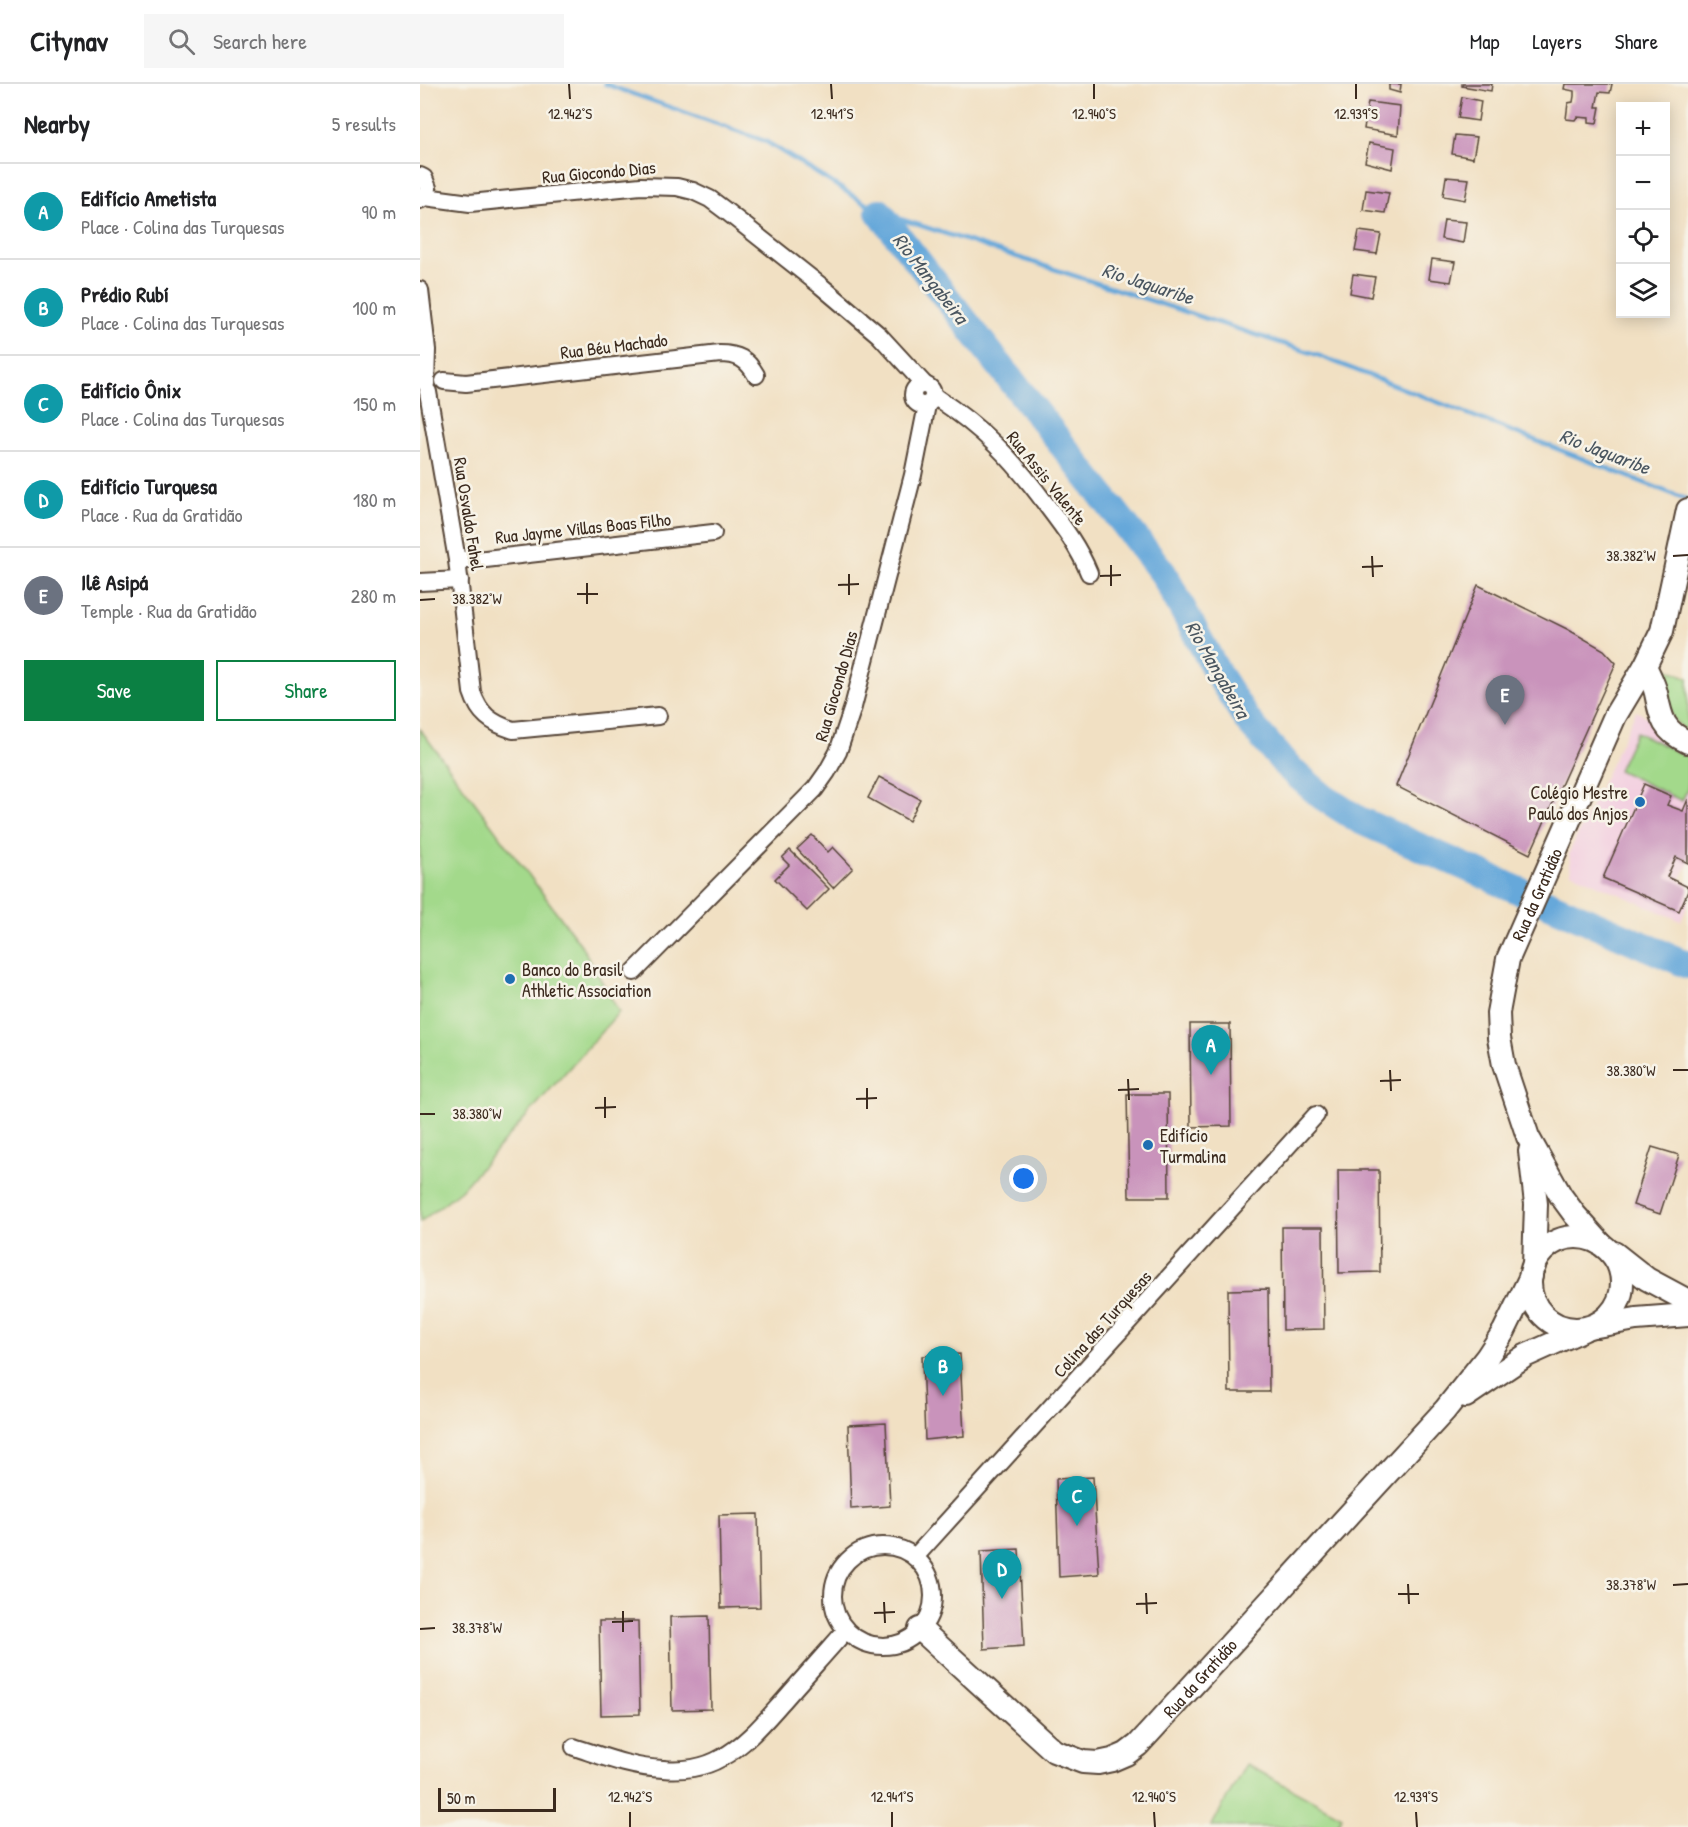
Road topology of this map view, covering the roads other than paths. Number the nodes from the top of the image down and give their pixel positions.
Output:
1 (423, 189) edge
2 (420, 290) edge
3 (756, 375) dead end
4 (437, 386) junction
5 (922, 396) junction
6 (1688, 510) edge
7 (713, 533) dead end
8 (458, 560) junction
9 (1089, 573) dead end
10 (460, 580) junction
11 (420, 582) edge
12 (1662, 631) junction
13 (1645, 666) junction
14 (1656, 691) junction
15 (658, 716) dead end
16 (1688, 742) edge
17 (634, 972) dead end
18 (1316, 1116) dead end
19 (1528, 1137) junction
20 (1604, 1246) junction
21 (1532, 1271) junction
22 (1688, 1300) edge
23 (1688, 1315) edge
24 (1589, 1328) junction
25 (1445, 1410) junction
26 (915, 1557) junction
27 (920, 1629) junction
28 (846, 1630) junction
29 (574, 1747) dead end

1 - 5 street, Rua Giocondo Dias
2 - 4 street, Rua Osvaldo Fahel
3 - 4 street, Rua Béu Machado
4 - 8 street, Rua Osvaldo Fahel
5 - 9 street, Rua Assis Valente
5 - 17 street, Rua Giocondo Dias
6 - 12 street, Rua da Gratidão
7 - 8 street, Rua Jayme Villas Boas Filho
8 - 10 street, Rua Osvaldo Fahel
10 - 11 street
10 - 15 street, Rua Osvaldo Fahel
12 - 13 street, Rua da Gratidão
12 - 14 street
13 - 14 street
13 - 19 street, Rua da Gratidão
14 - 16 street
18 - 26 street, Colina das Turquesas
19 - 20 street, Rua da Gratidão
19 - 21 street, Rua da Gratidão
20 - 21 street
20 - 22 street
20 - 24 street
21 - 24 street
21 - 25 street, Rua da Gratidão
23 - 24 street
24 - 25 street, Rua da Gratidão
25 - 27 street, Rua da Gratidão
26 - 27 street
26 - 28 street
27 - 28 street
28 - 29 street

